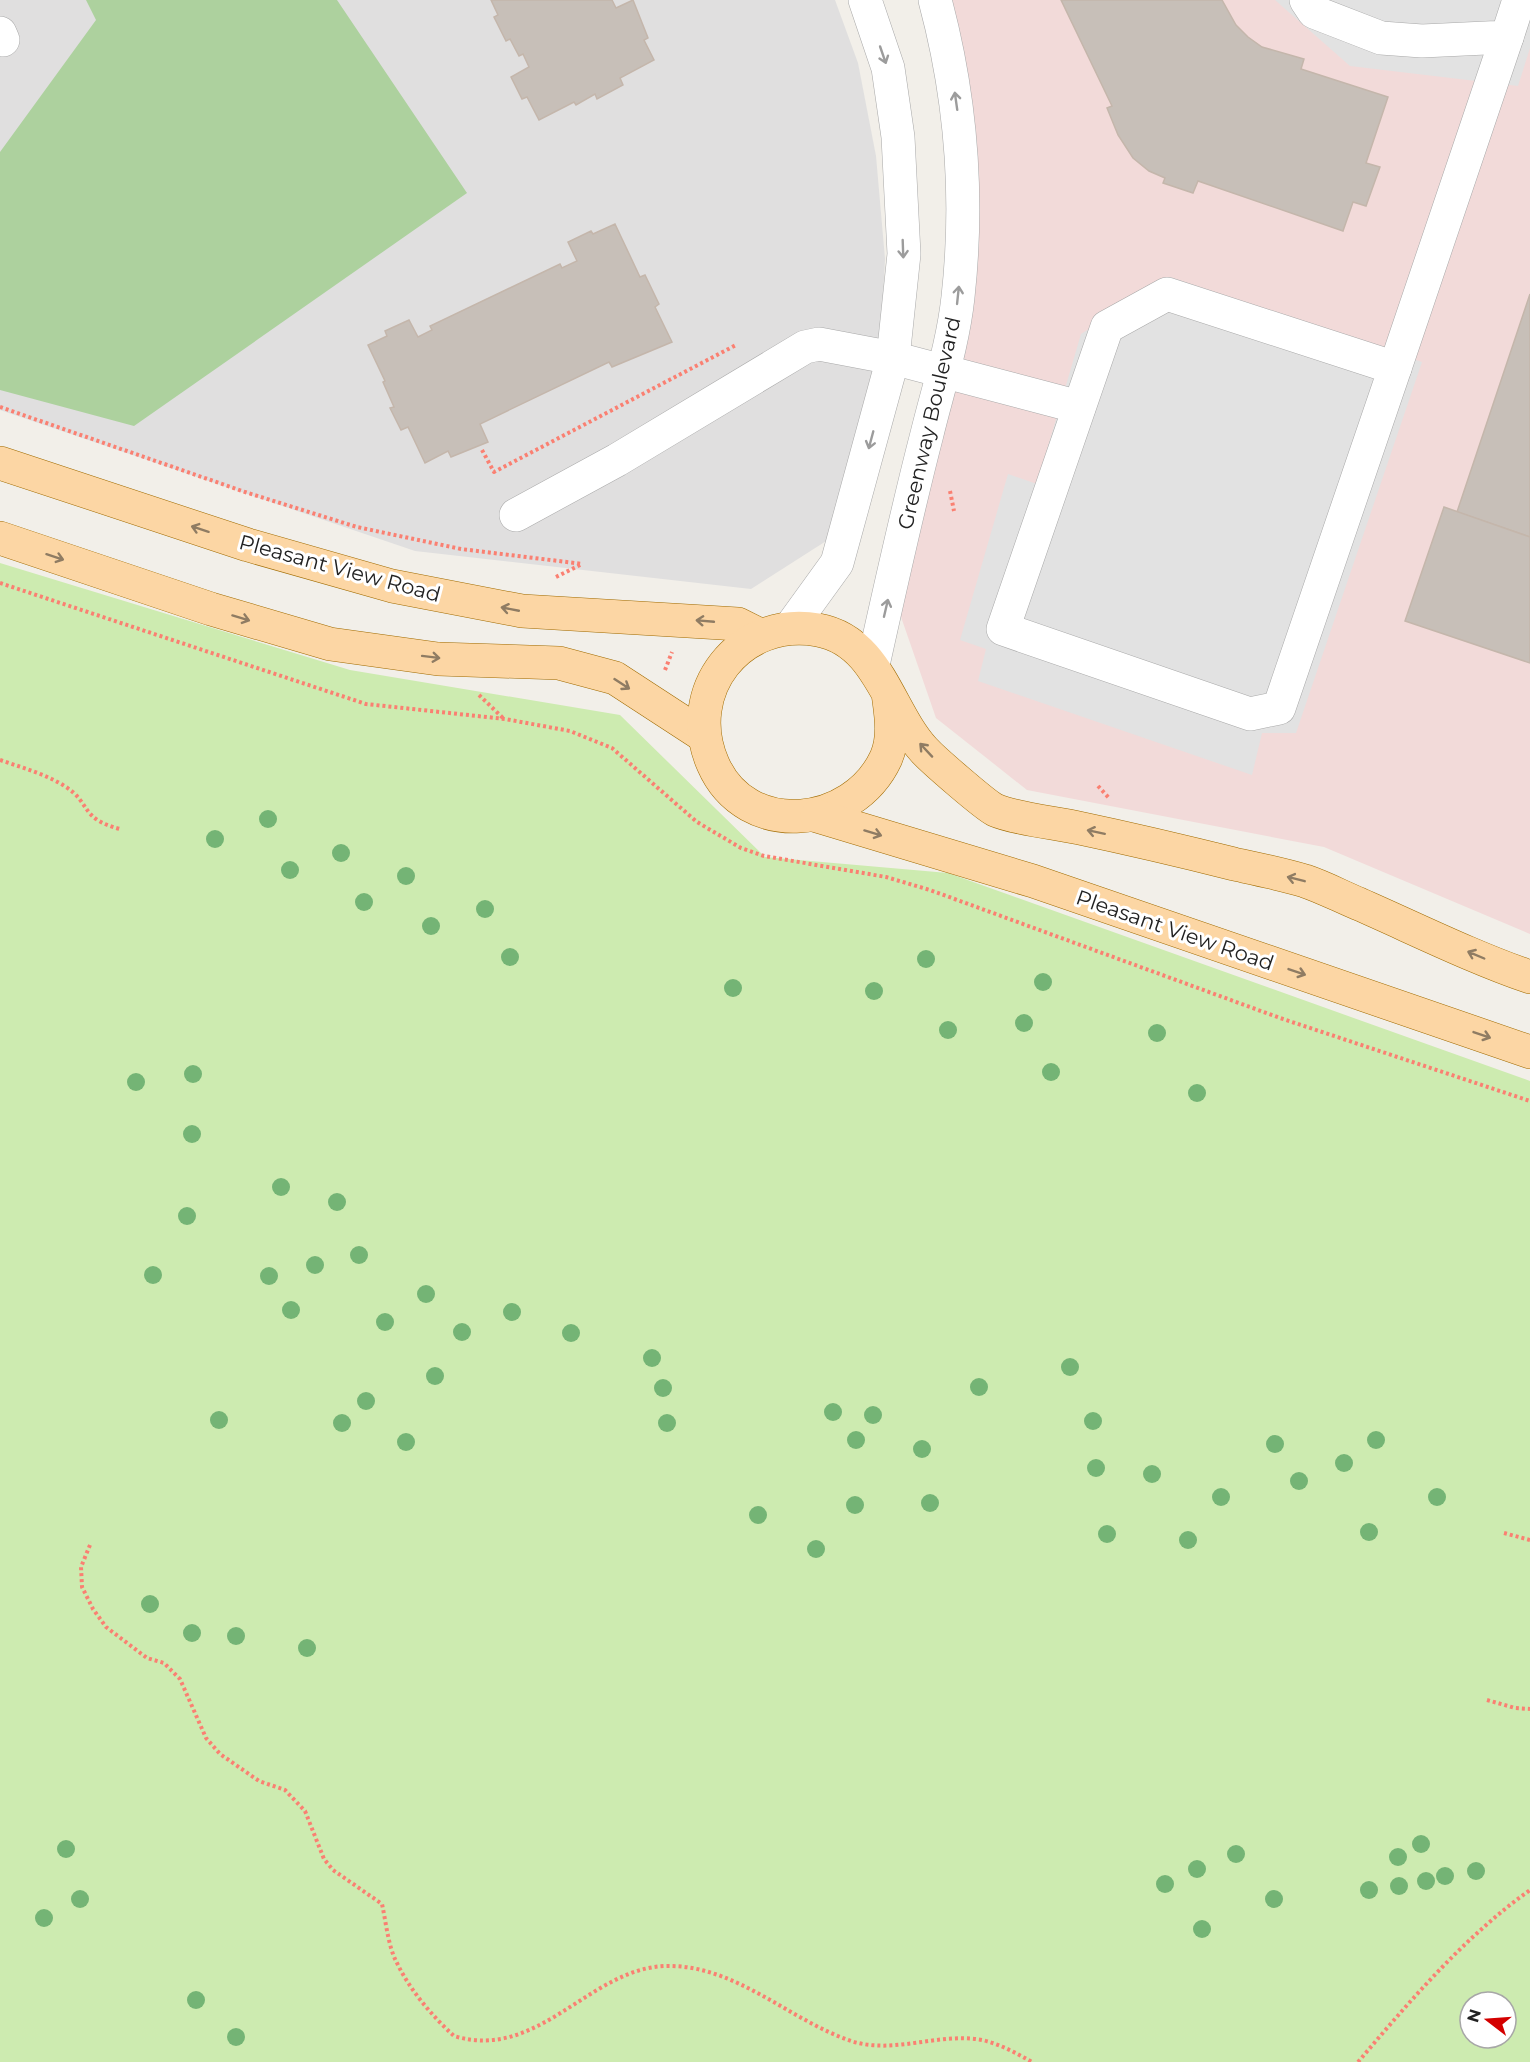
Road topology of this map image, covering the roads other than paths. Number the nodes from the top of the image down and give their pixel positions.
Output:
1 (865, 0) edge
2 (935, 0) edge
3 (1306, 0) edge
4 (1519, 0) edge
5 (1506, 37) junction
6 (893, 358) junction
7 (1395, 368) junction
8 (945, 373) junction
9 (1079, 407) junction
10 (0, 463) edge
11 (516, 515) dead end
12 (0, 538) edge
13 (775, 632) junction
14 (880, 679) junction
15 (704, 736) junction
16 (817, 816) junction
17 (1530, 977) edge
18 (1530, 1052) edge

1 -> 6 street
8 -> 2 street, Greenway Boulevard
3 - 5 street
4 - 5 street
5 - 7 street
6 - 8 street
6 - 11 street
6 -> 13 street
7 - 9 street
7 - 9 street
8 - 9 street
14 -> 8 street, Greenway Boulevard
13 -> 10 main road, Pleasant View Road
12 -> 15 main road
13 - 14 main road
13 - 15 main road
14 - 16 main road
17 -> 14 main road
15 - 16 main road
16 -> 18 main road, Pleasant View Road

